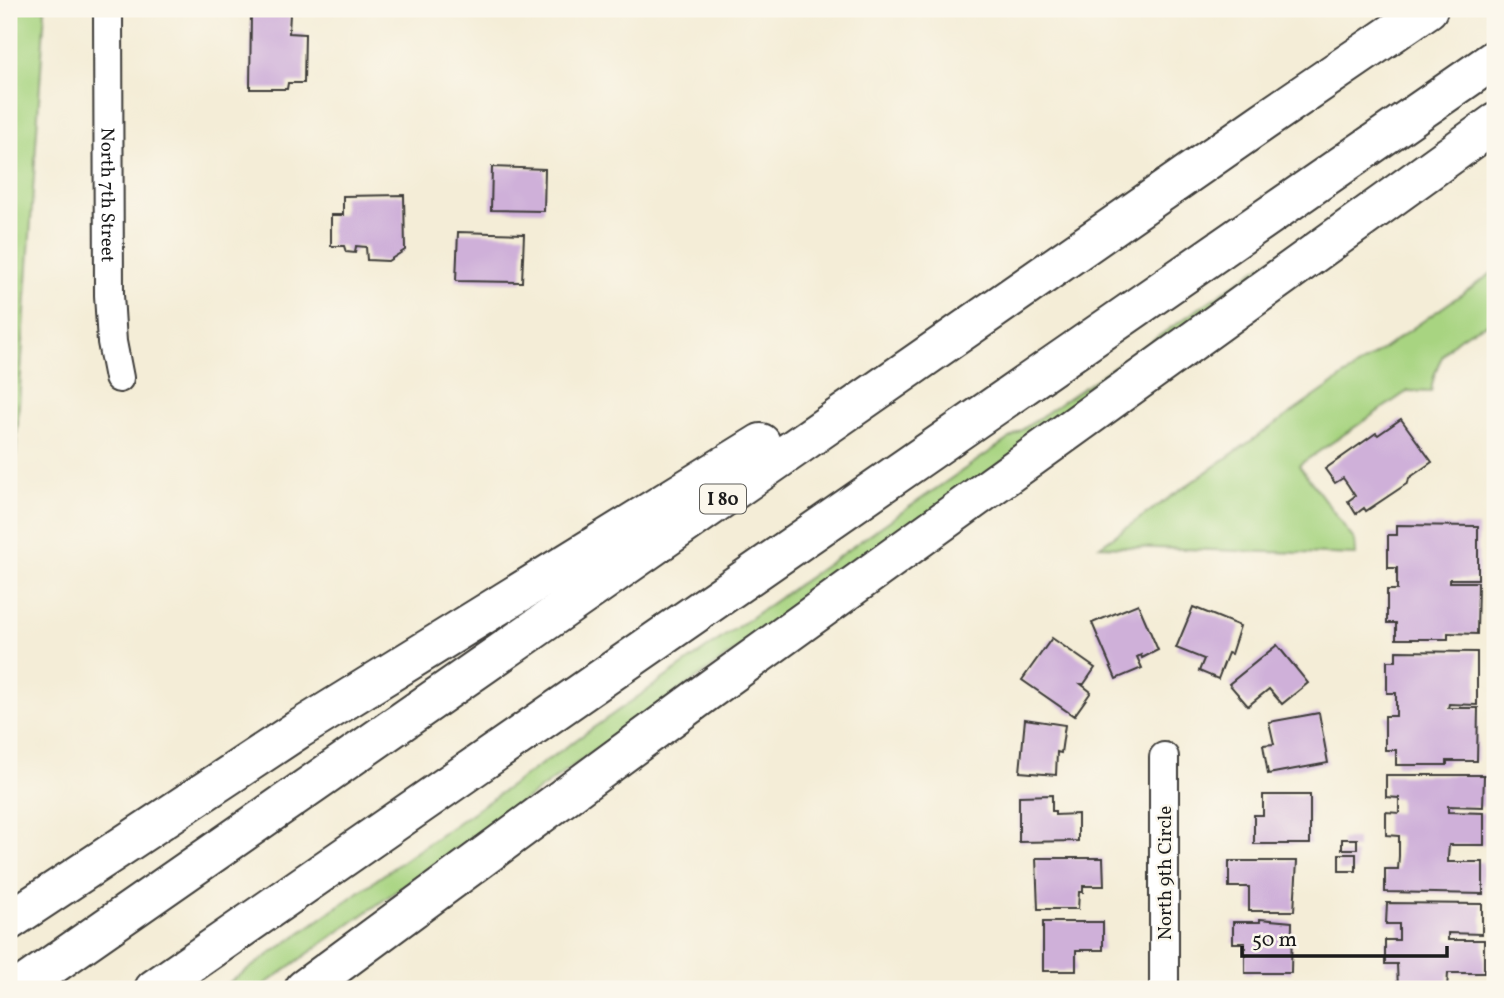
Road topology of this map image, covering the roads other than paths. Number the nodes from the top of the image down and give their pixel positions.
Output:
1 (108, 9) edge
2 (1428, 9) edge
3 (1495, 59) edge
4 (1495, 123) edge
5 (1098, 238) junction
6 (119, 378) dead end
7 (1164, 757) dead end
8 (9, 922) edge
9 (18, 989) edge
10 (154, 989) edge
11 (304, 989) edge
12 (1164, 989) edge

1 - 6 street, North 7th Street
2 - 5 highway, I 80
3 - 10 highway
4 - 11 highway
5 - 8 highway
5 - 9 highway, I 80
7 - 12 street, North 9th Circle

